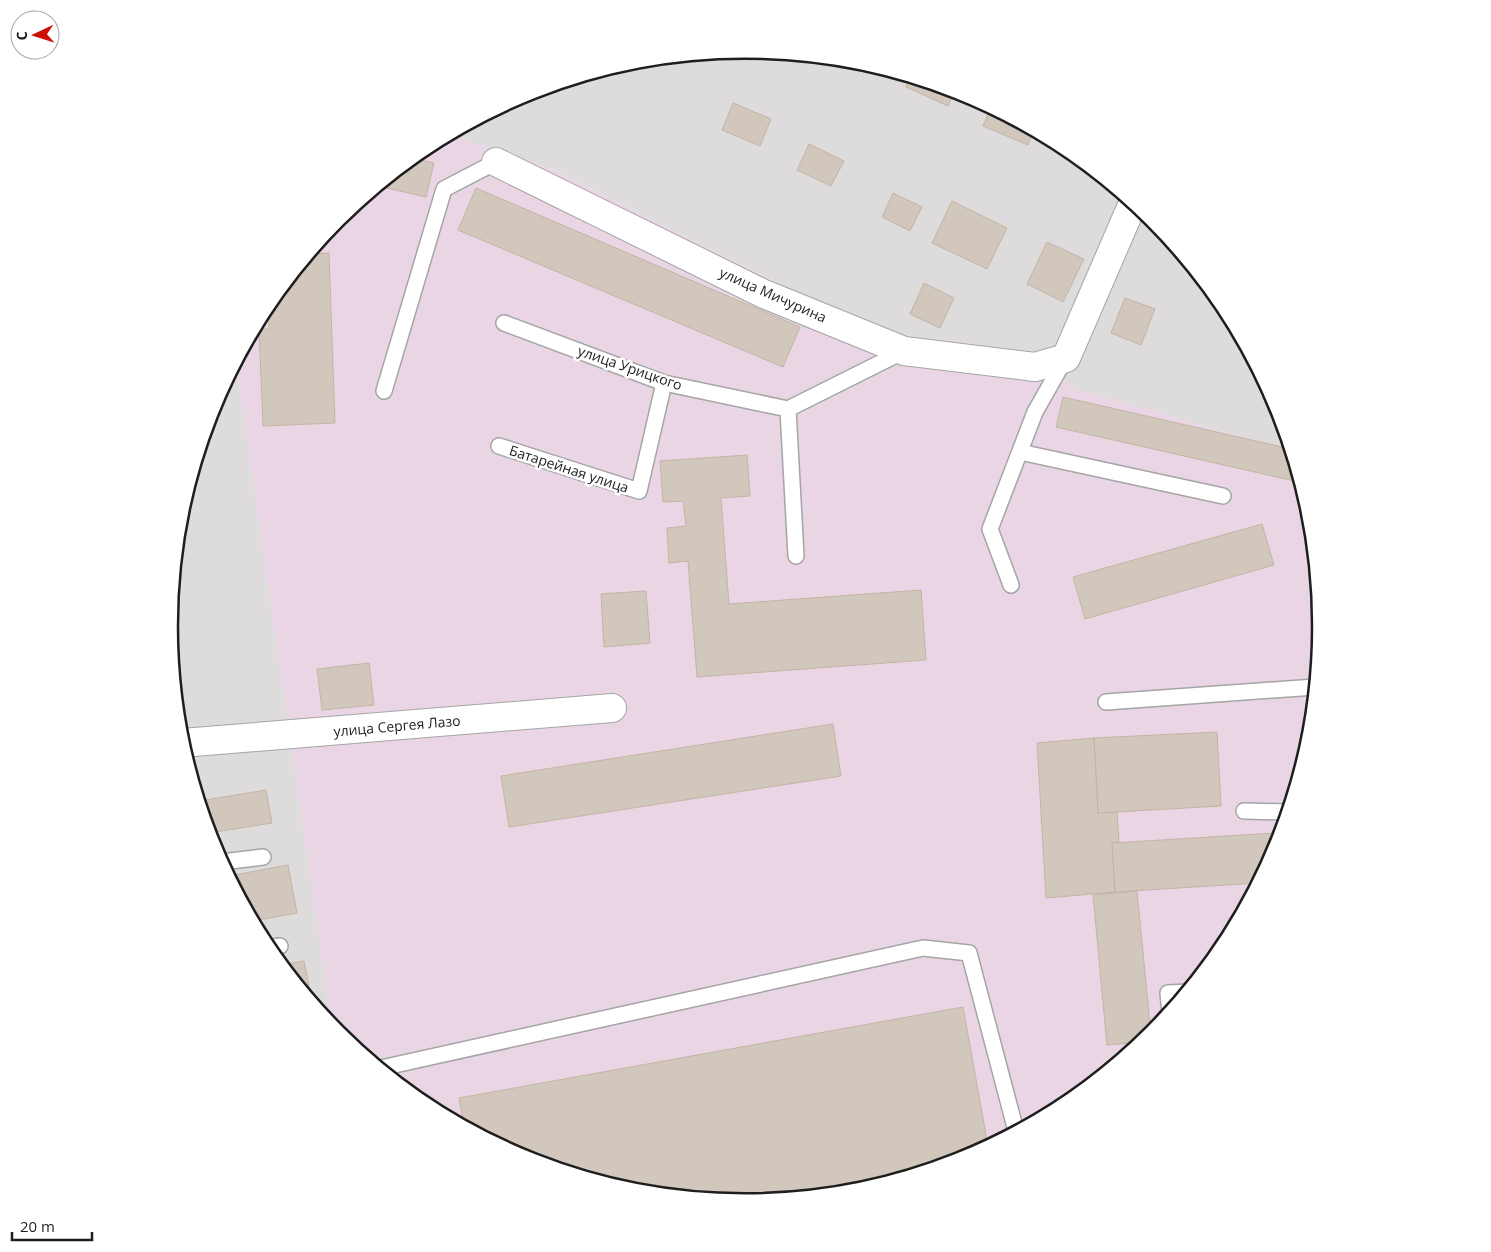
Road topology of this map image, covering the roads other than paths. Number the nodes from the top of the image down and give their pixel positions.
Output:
1 (496, 162) joint
2 (1131, 210) edge
3 (504, 323) dead end
4 (904, 351) junction
5 (1066, 358) junction
6 (664, 383) junction
7 (384, 391) dead end
8 (788, 409) junction
9 (499, 446) dead end
10 (1020, 452) junction
11 (1223, 496) dead end
12 (796, 556) dead end
13 (1011, 585) dead end
14 (1309, 687) edge
15 (1106, 702) dead end
16 (612, 708) dead end
17 (190, 742) edge
18 (1244, 811) dead end
19 (1282, 812) edge
20 (263, 856) dead end
21 (229, 861) edge
22 (1178, 992) edge
23 (1169, 1003) edge
24 (388, 1066) edge
25 (1014, 1125) edge

1 - 4 street, улица Мичурина
1 - 7 lane
2 - 5 street
3 - 6 lane, улица Урицкого
4 - 5 street, улица Мичурина
4 - 8 lane
5 - 10 lane
6 - 8 lane, улица Урицкого
6 - 9 lane, Батарейная улица
8 - 12 lane
10 - 11 lane
10 - 13 lane
14 - 15 lane
16 - 17 street, улица Сергея Лазо
18 - 19 lane
20 - 21 lane
22 - 23 lane
24 - 25 lane

